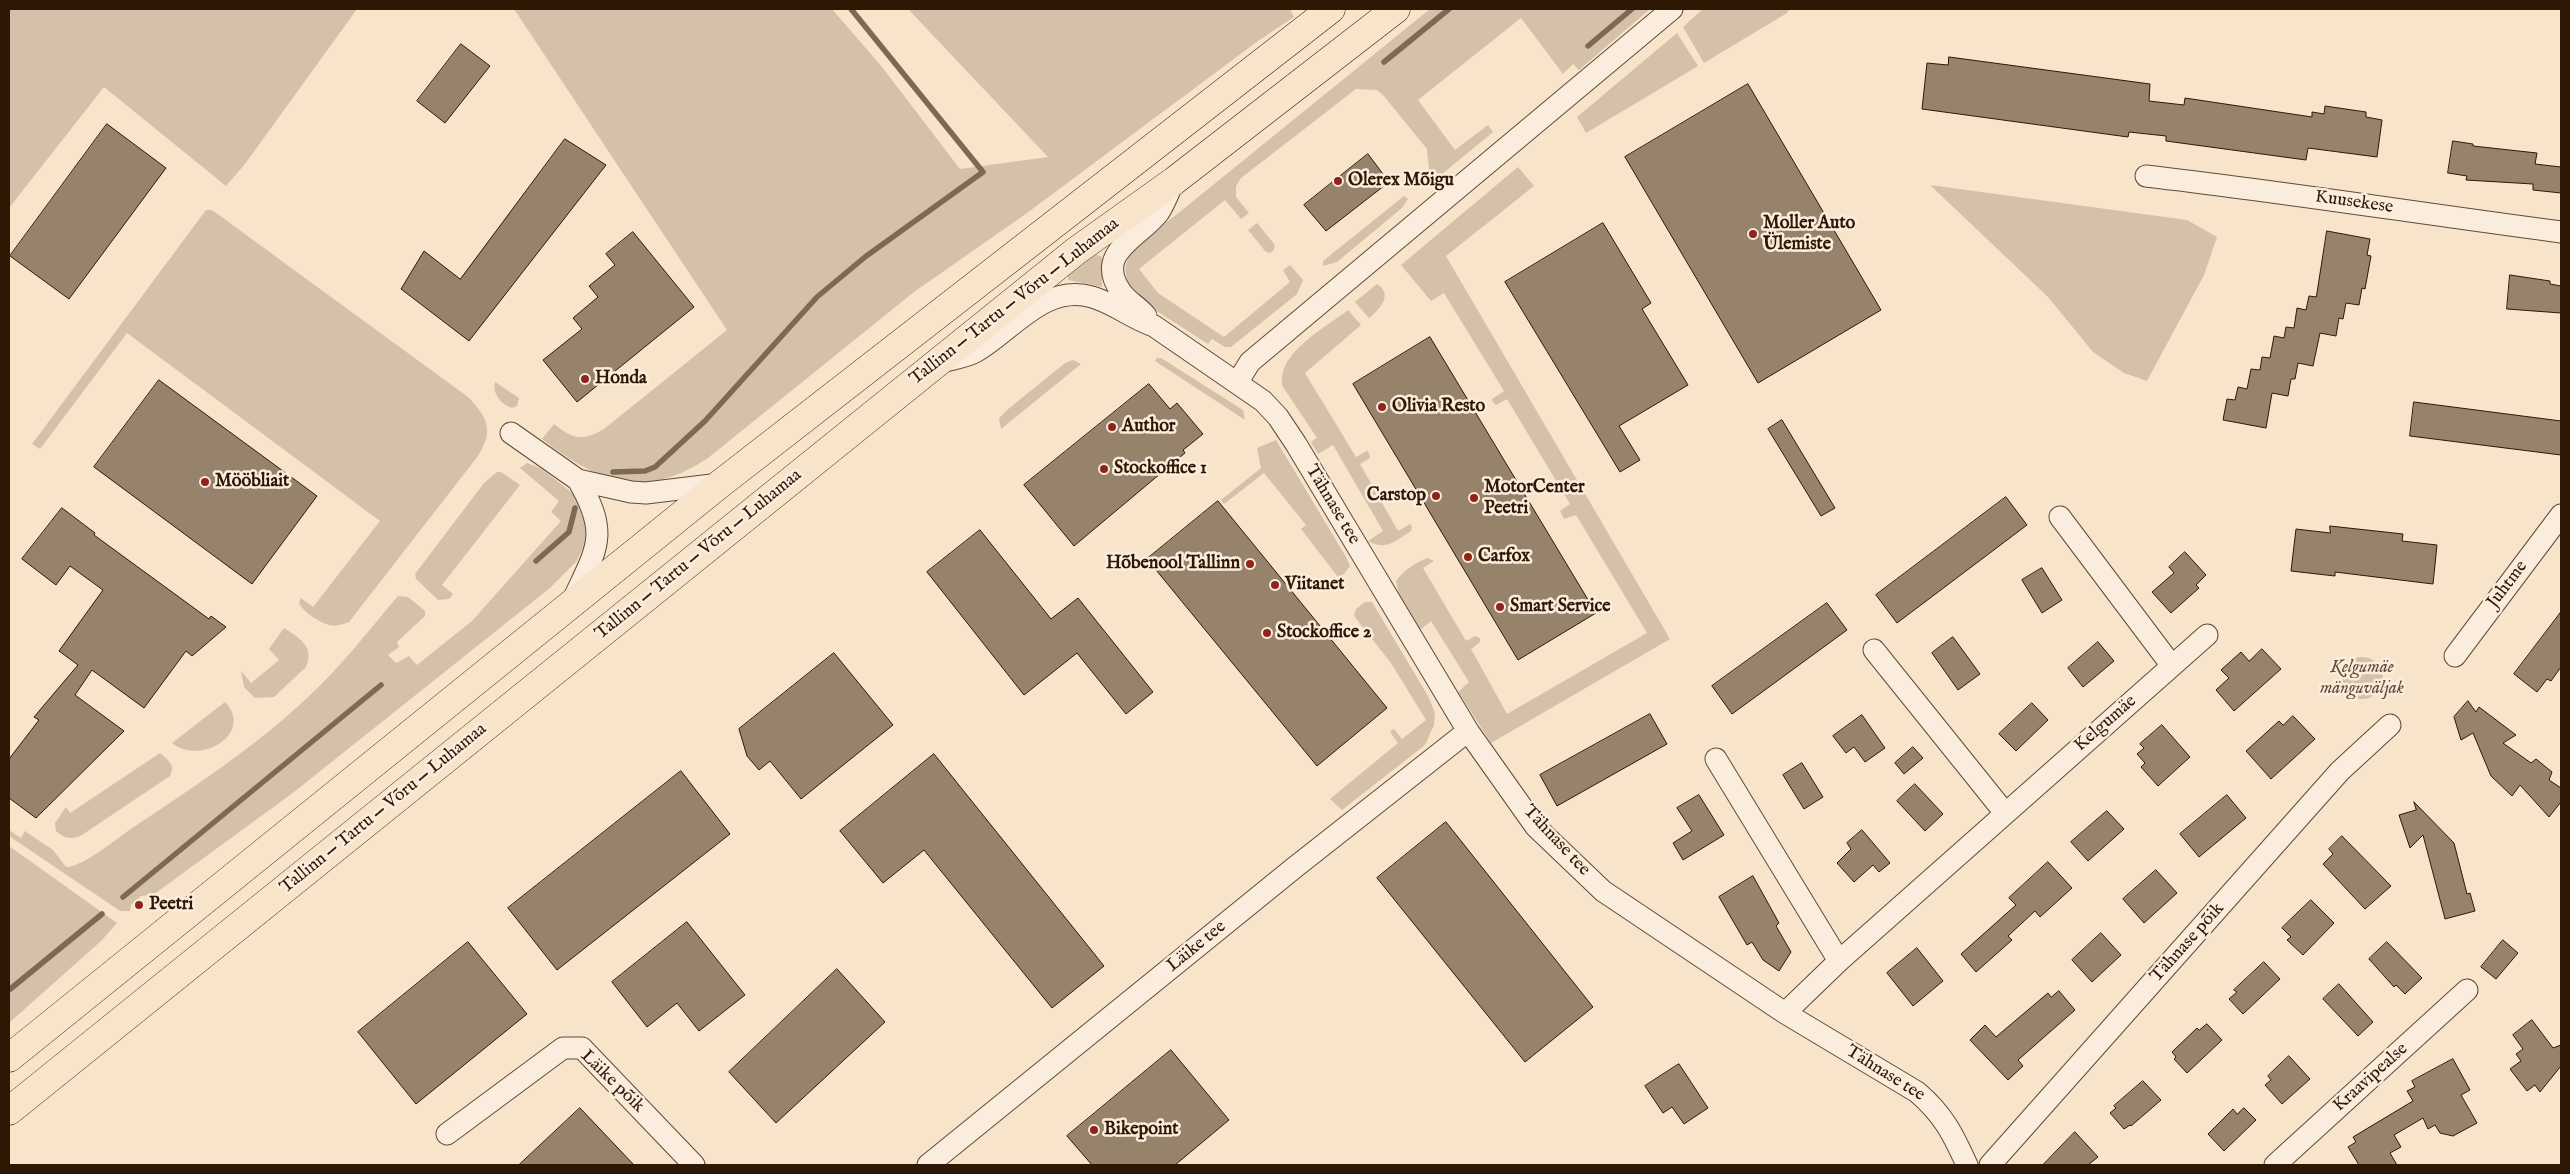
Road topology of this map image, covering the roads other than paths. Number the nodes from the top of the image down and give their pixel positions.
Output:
1 (1331, 9) edge
2 (1396, 9) edge
3 (1672, 9) edge
4 (1657, 16) edge
5 (2146, 176) dead end
6 (1174, 181) junction
7 (2561, 232) edge
8 (1154, 326) junction
9 (937, 364) junction
10 (1238, 383) junction
11 (511, 433) dead end
12 (578, 480) junction
13 (720, 484) junction
14 (2561, 515) edge
15 (2060, 517) dead end
16 (572, 603) junction
17 (2207, 635) dead end
18 (1874, 650) dead end
19 (2455, 656) dead end
20 (2172, 666) junction
21 (2390, 725) dead end
22 (1468, 731) junction
23 (1716, 759) dead end
24 (2005, 814) junction
25 (1839, 961) junction
26 (2466, 990) dead end
27 (1785, 1013) junction
28 (9, 1058) edge
29 (9, 1111) edge
30 (446, 1134) dead end
31 (694, 1165) edge
32 (928, 1165) edge
33 (1967, 1165) edge
34 (1990, 1165) edge
35 (2275, 1165) edge

1 - 13 highway, Tallinn — Tartu — Võru — Luhamaa
2 - 6 highway, Tallinn — Tartu — Võru — Luhamaa
3 - 4 street
4 - 10 street
5 - 7 street, Kuusekese
6 - 8 street
6 - 9 highway, Tallinn — Tartu — Võru — Luhamaa
8 - 9 street
8 - 10 street, Tähnase tee
9 - 29 highway, Tallinn — Tartu — Võru — Luhamaa
10 - 22 street, Tähnase tee
11 - 12 street
12 - 13 street
12 - 16 street
13 - 16 highway, Tallinn — Tartu — Võru — Luhamaa
14 - 19 street, Juhtme
15 - 20 street
16 - 28 highway, Tallinn — Tartu — Võru — Luhamaa
17 - 20 street, Kelgumäe
18 - 24 street
20 - 24 street, Kelgumäe
21 - 34 street, Tähnase põik
22 - 27 street, Tähnase tee
22 - 32 street, Läike tee
23 - 25 street
24 - 25 street, Kelgumäe
25 - 27 street, Kelgumäe
26 - 35 street, Kraavipealse
27 - 33 street, Tähnase tee
30 - 31 street, Läike põik

